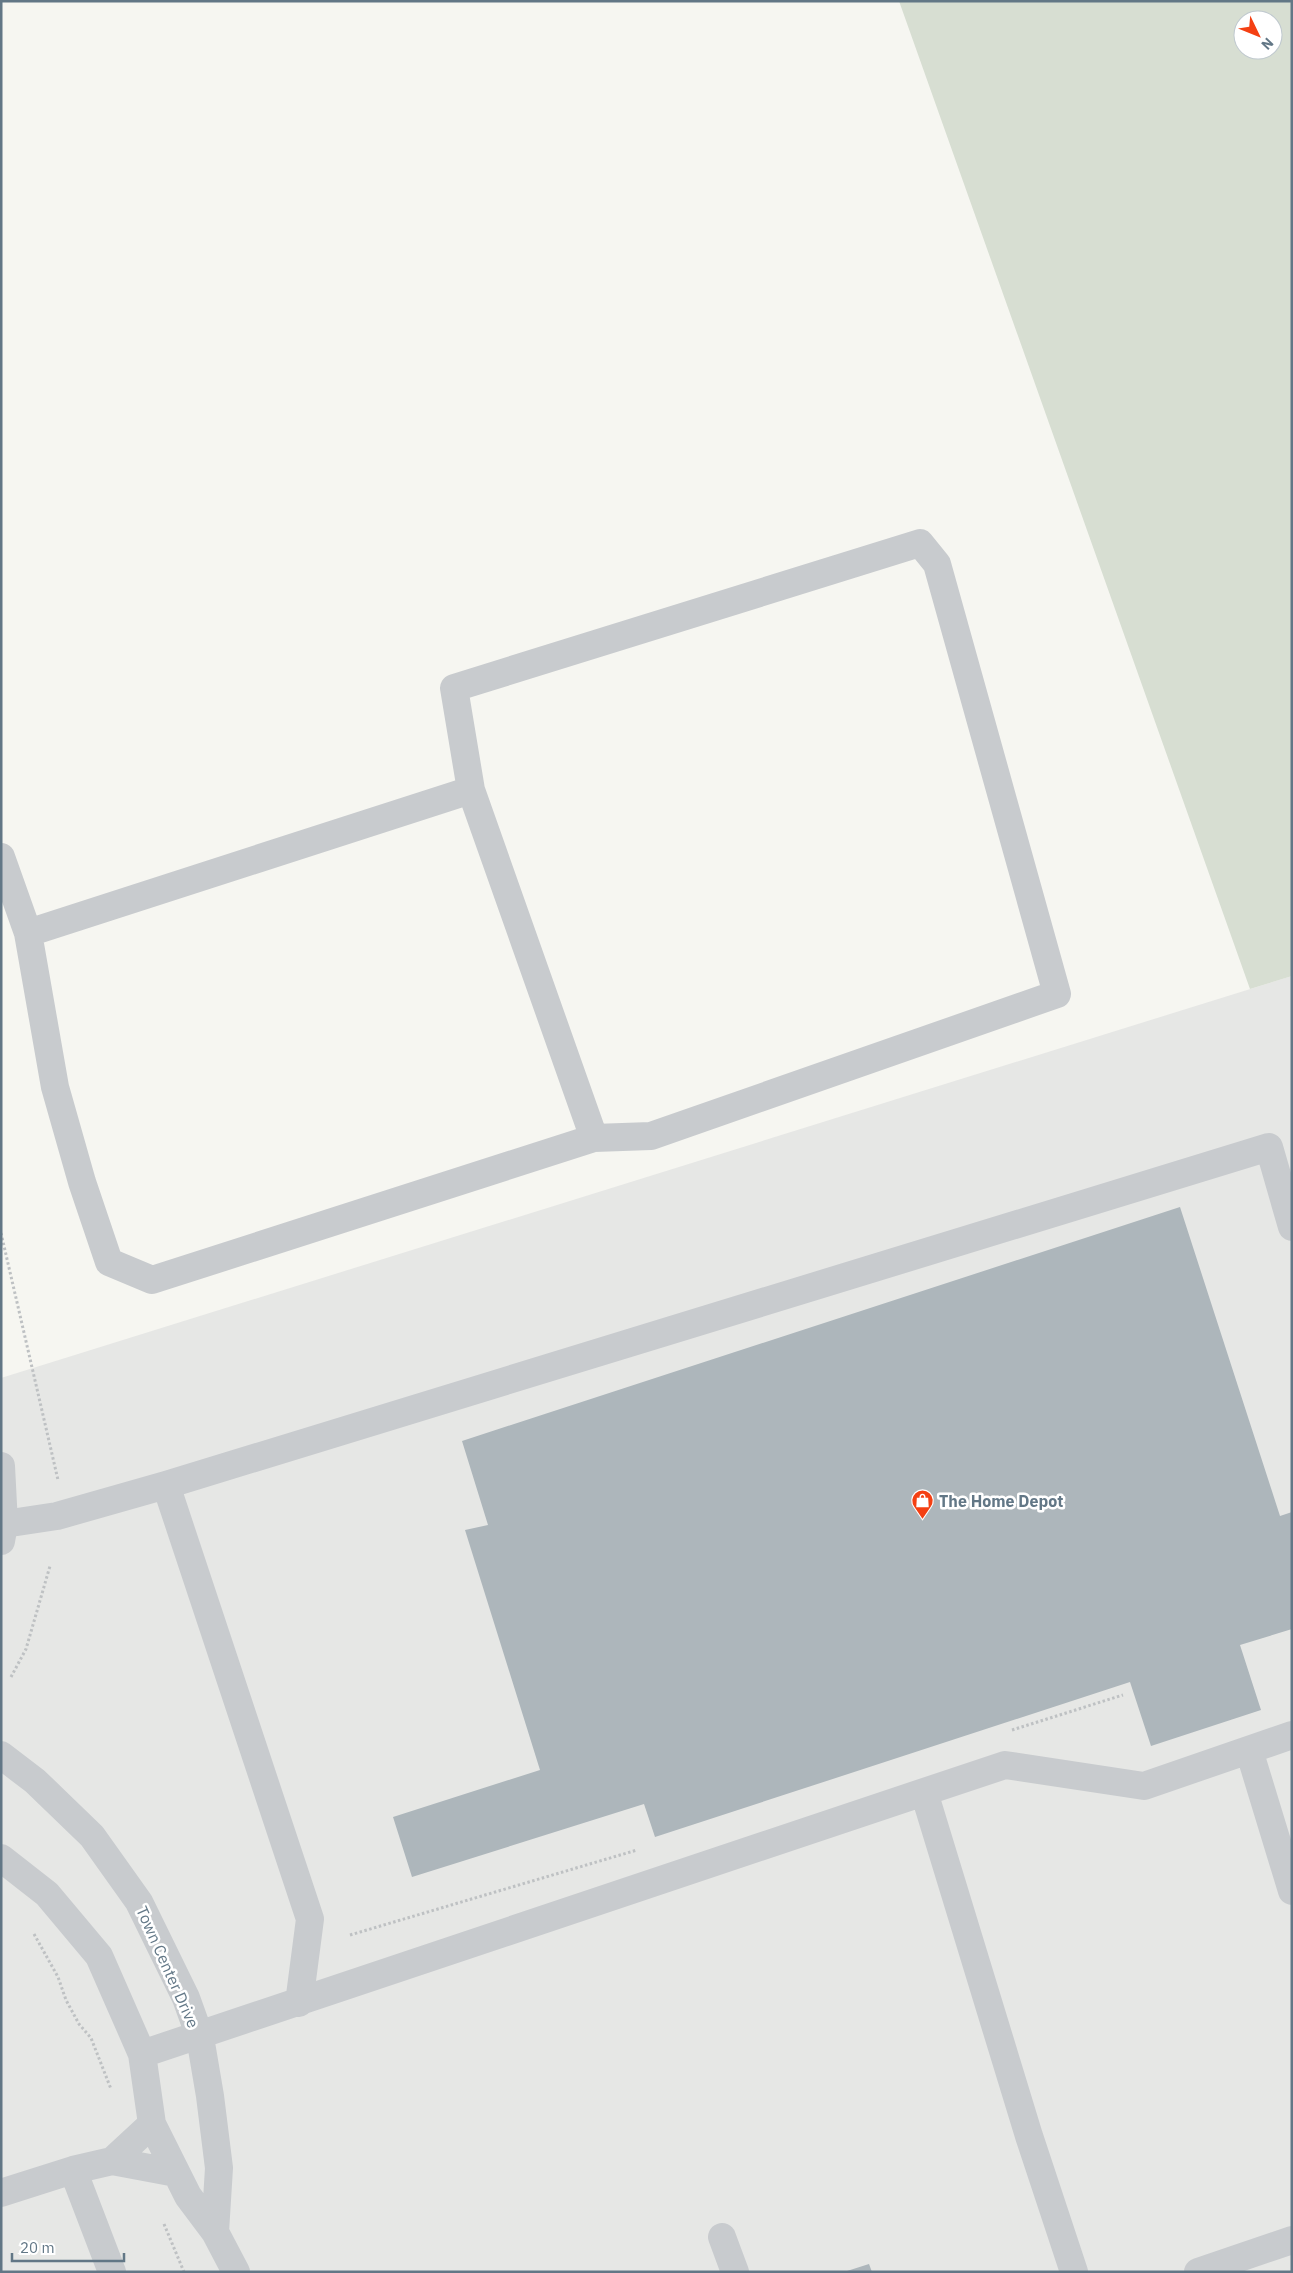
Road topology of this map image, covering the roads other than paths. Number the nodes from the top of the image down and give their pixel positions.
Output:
1 (471, 790) junction
2 (1, 857) edge
3 (28, 933) junction
4 (594, 1138) junction
5 (1292, 1227) edge
6 (1, 1466) edge
7 (166, 1485) junction
8 (3, 1533) edge
9 (1292, 1735) edge
10 (1249, 1750) junction
11 (1, 1755) edge
12 (924, 1792) junction
13 (1, 1858) edge
14 (1292, 1891) edge
15 (299, 2003) junction
16 (200, 2036) junction
17 (142, 2054) junction
18 (152, 2124) junction
19 (112, 2161) junction
20 (73, 2170) junction
21 (176, 2173) junction
22 (1, 2193) edge
23 (215, 2232) junction
24 (722, 2237) dead end
25 (1292, 2240) edge
26 (112, 2272) edge
27 (236, 2272) edge
28 (735, 2272) edge
29 (1074, 2272) edge
30 (1198, 2272) edge

1 - 3 street
1 - 4 street
1 - 4 street
2 - 3 street
3 - 4 street
5 - 7 street
6 - 8 street
7 - 8 street
7 - 15 street
9 - 10 street
10 - 12 street
10 - 14 street
11 - 16 street, Town Center Drive
12 - 15 street
12 - 29 street
13 - 17 street
15 - 16 street
16 - 17 street
16 - 23 street, Town Center Drive
17 - 18 street
18 - 19 street
18 - 21 street
19 - 20 street
19 - 21 street
20 - 22 street
20 - 26 street
21 - 23 street
23 - 27 street
24 - 28 street
25 - 30 street

